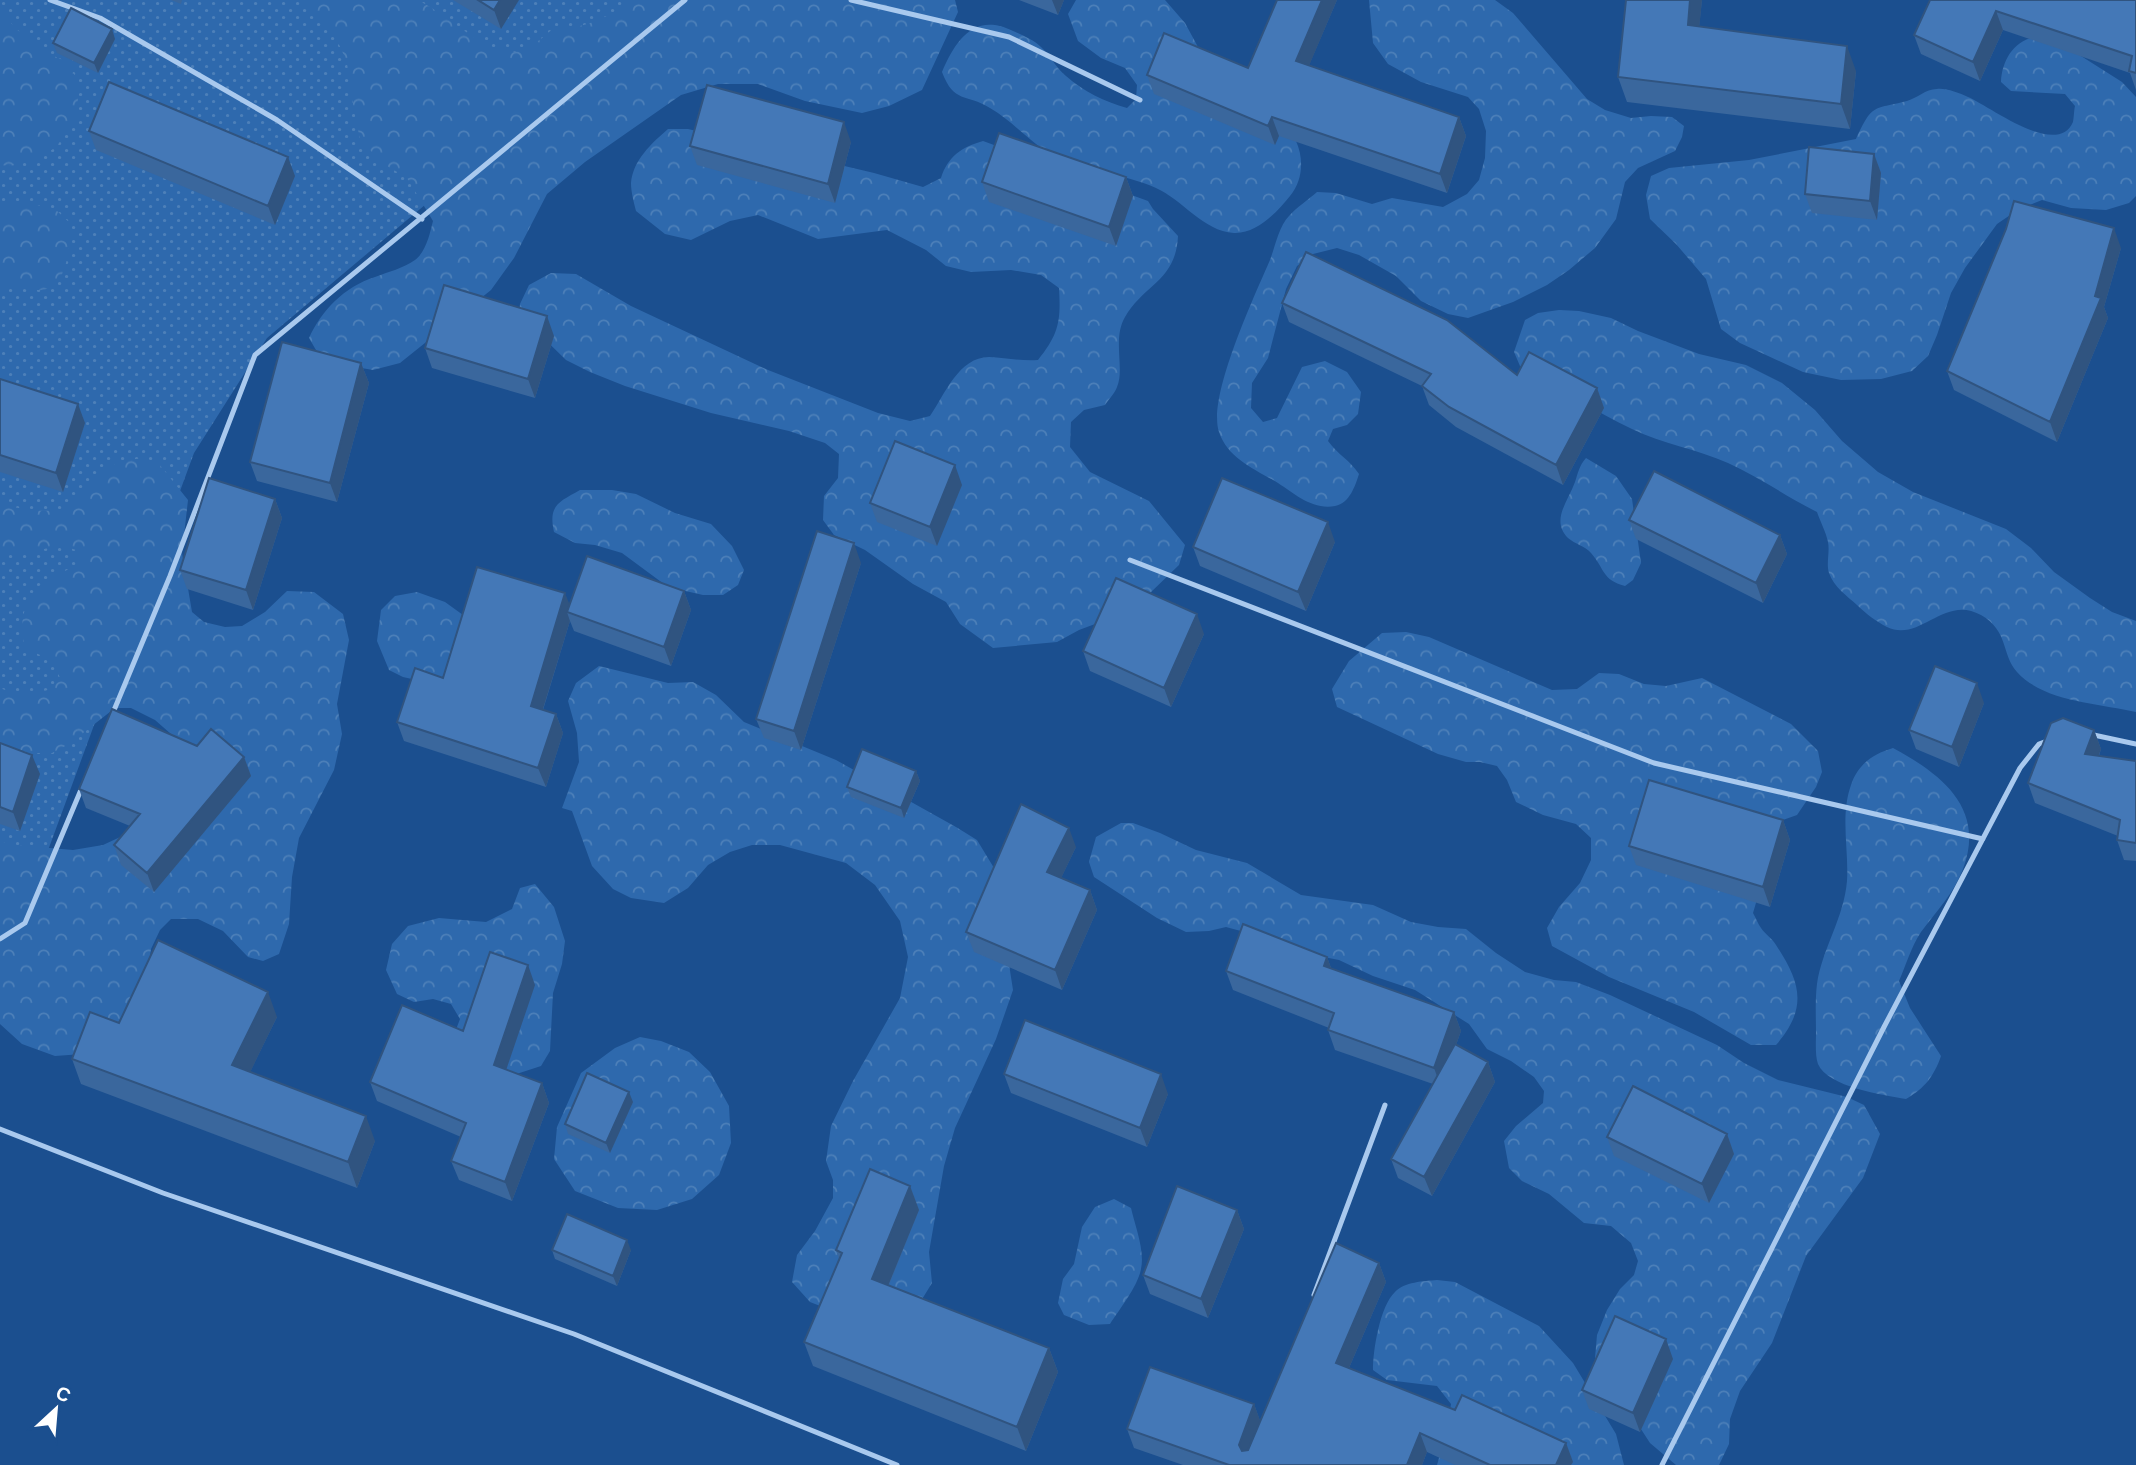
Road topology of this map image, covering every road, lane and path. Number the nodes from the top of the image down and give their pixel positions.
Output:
1 (50, 0) edge
2 (685, 0) edge
3 (851, 0) edge
4 (1139, 100) dead end
5 (422, 219) junction
6 (1130, 559) dead end
7 (111, 717) edge
8 (2086, 733) edge
9 (2050, 740) edge
10 (2136, 744) edge
11 (84, 781) edge
12 (1983, 839) junction
13 (0, 939) edge
14 (1385, 1105) dead end
15 (0, 1129) edge
16 (1313, 1298) edge
17 (897, 1465) edge
18 (1662, 1465) edge

1 - 5 lane
2 - 5 lane
3 - 4 lane
5 - 7 lane
6 - 12 lane
8 - 10 lane
9 - 12 lane
11 - 13 lane
12 - 18 lane
14 - 16 lane
15 - 17 lane

